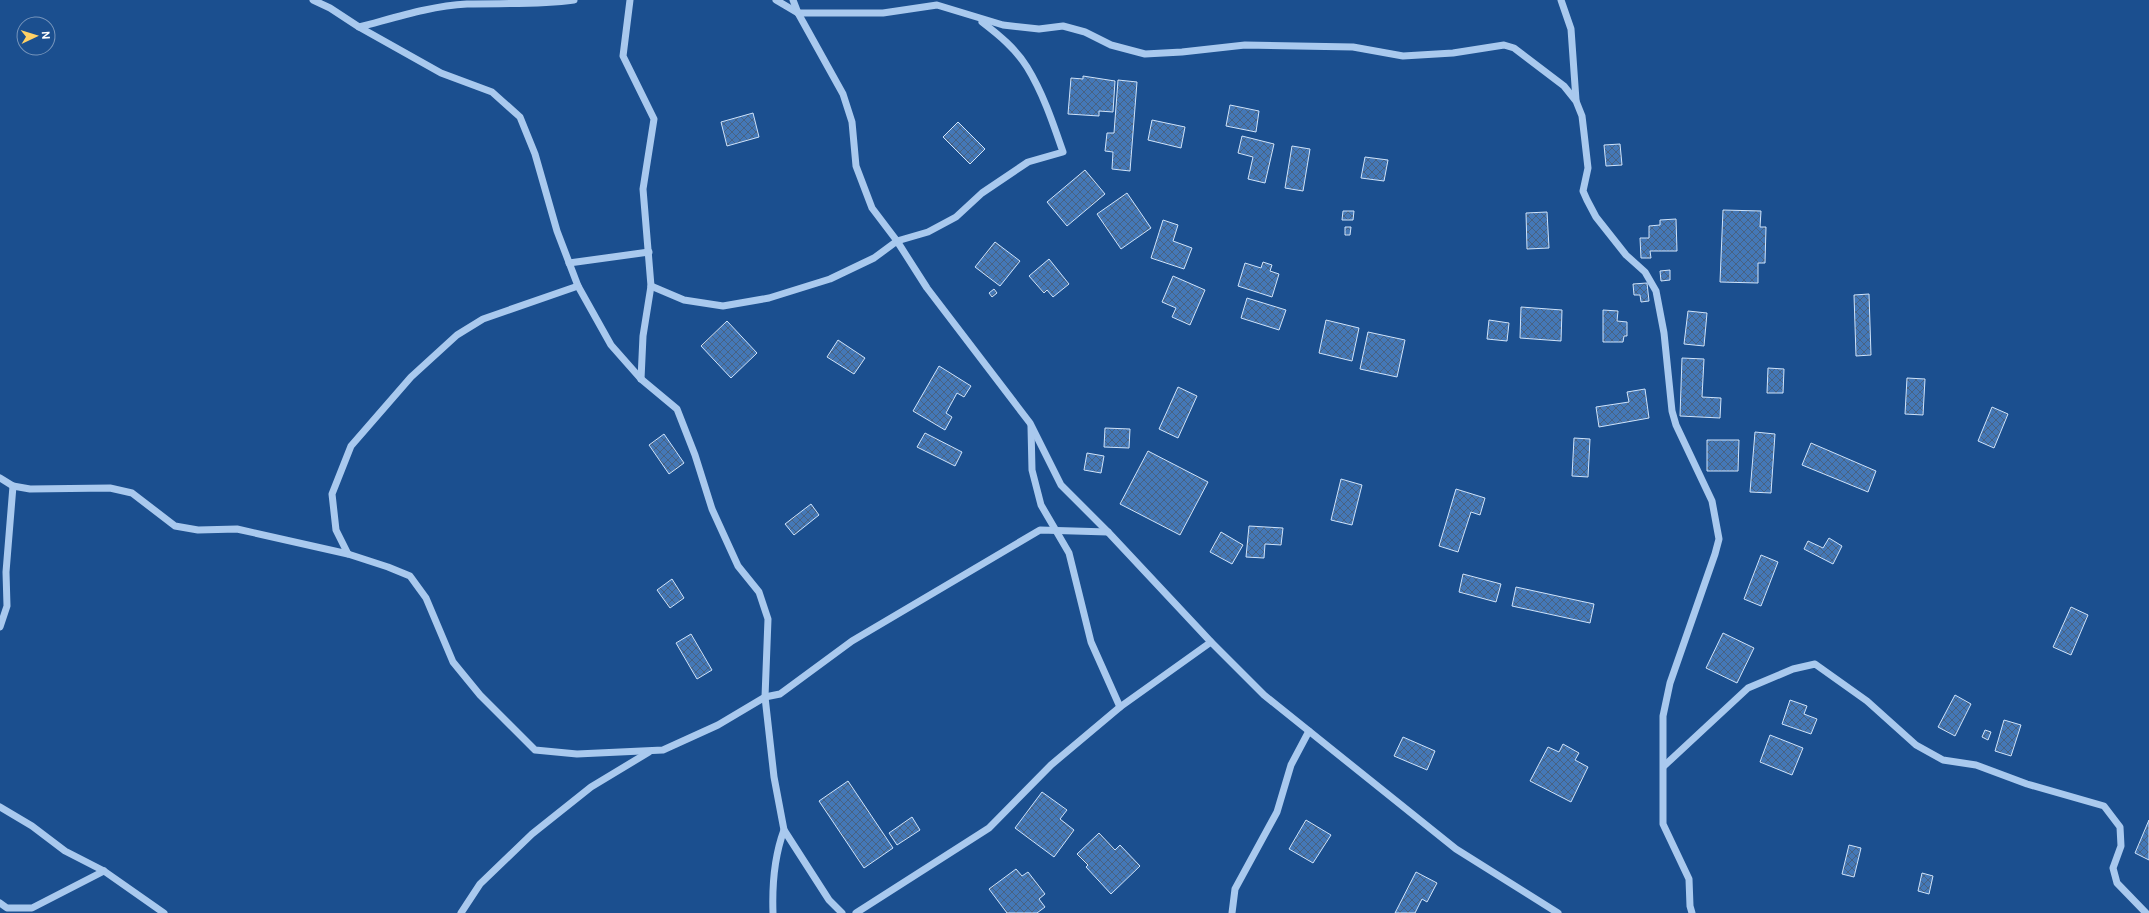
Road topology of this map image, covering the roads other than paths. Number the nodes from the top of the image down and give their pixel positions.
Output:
1 (313, 0) edge
2 (574, 0) edge
3 (630, 0) edge
4 (776, 0) edge
5 (793, 0) edge
6 (1561, 0) edge
7 (798, 13) junction
8 (980, 20) junction
9 (359, 27) junction
10 (1576, 101) junction
11 (897, 241) junction
12 (648, 252) junction
13 (569, 263) junction
14 (578, 286) junction
15 (651, 286) junction
16 (641, 379) junction
17 (1030, 423) junction
18 (0, 478) edge
19 (13, 486) junction
20 (1056, 529) junction
21 (1108, 532) junction
22 (348, 554) junction
23 (0, 627) edge
24 (1211, 642) junction
25 (765, 697) junction
26 (1120, 707) junction
27 (1309, 731) junction
28 (651, 751) junction
29 (1664, 766) junction
30 (0, 807) edge
31 (784, 830) junction
32 (104, 871) junction
33 (0, 903) edge
34 (164, 913) edge
35 (460, 913) edge
36 (773, 913) edge
37 (842, 913) edge
38 (856, 913) edge
39 (1232, 913) edge
40 (1558, 913) edge
41 (1692, 913) edge
42 (2146, 913) edge

1 - 9 street
2 - 9 street
3 - 12 street
4 - 7 street
5 - 7 street
6 - 10 street
7 - 8 street
7 - 11 street
8 - 10 street
8 - 11 street
9 - 13 street
10 - 29 street
11 - 15 street
11 - 17 street
12 - 13 street
12 - 15 street
13 - 14 street
14 - 16 street
14 - 22 street
15 - 16 street
16 - 25 street
17 - 20 street
17 - 21 street
18 - 19 street
19 - 22 street
19 - 23 street
20 - 21 street
20 - 25 street
20 - 26 street
21 - 24 street
22 - 28 street
24 - 26 street
24 - 27 street
25 - 28 street
25 - 31 street
26 - 38 street
27 - 39 street
27 - 40 street
28 - 35 street
29 - 41 street
29 - 42 street
30 - 32 street
31 - 36 street
31 - 37 street
32 - 33 street
32 - 34 street

